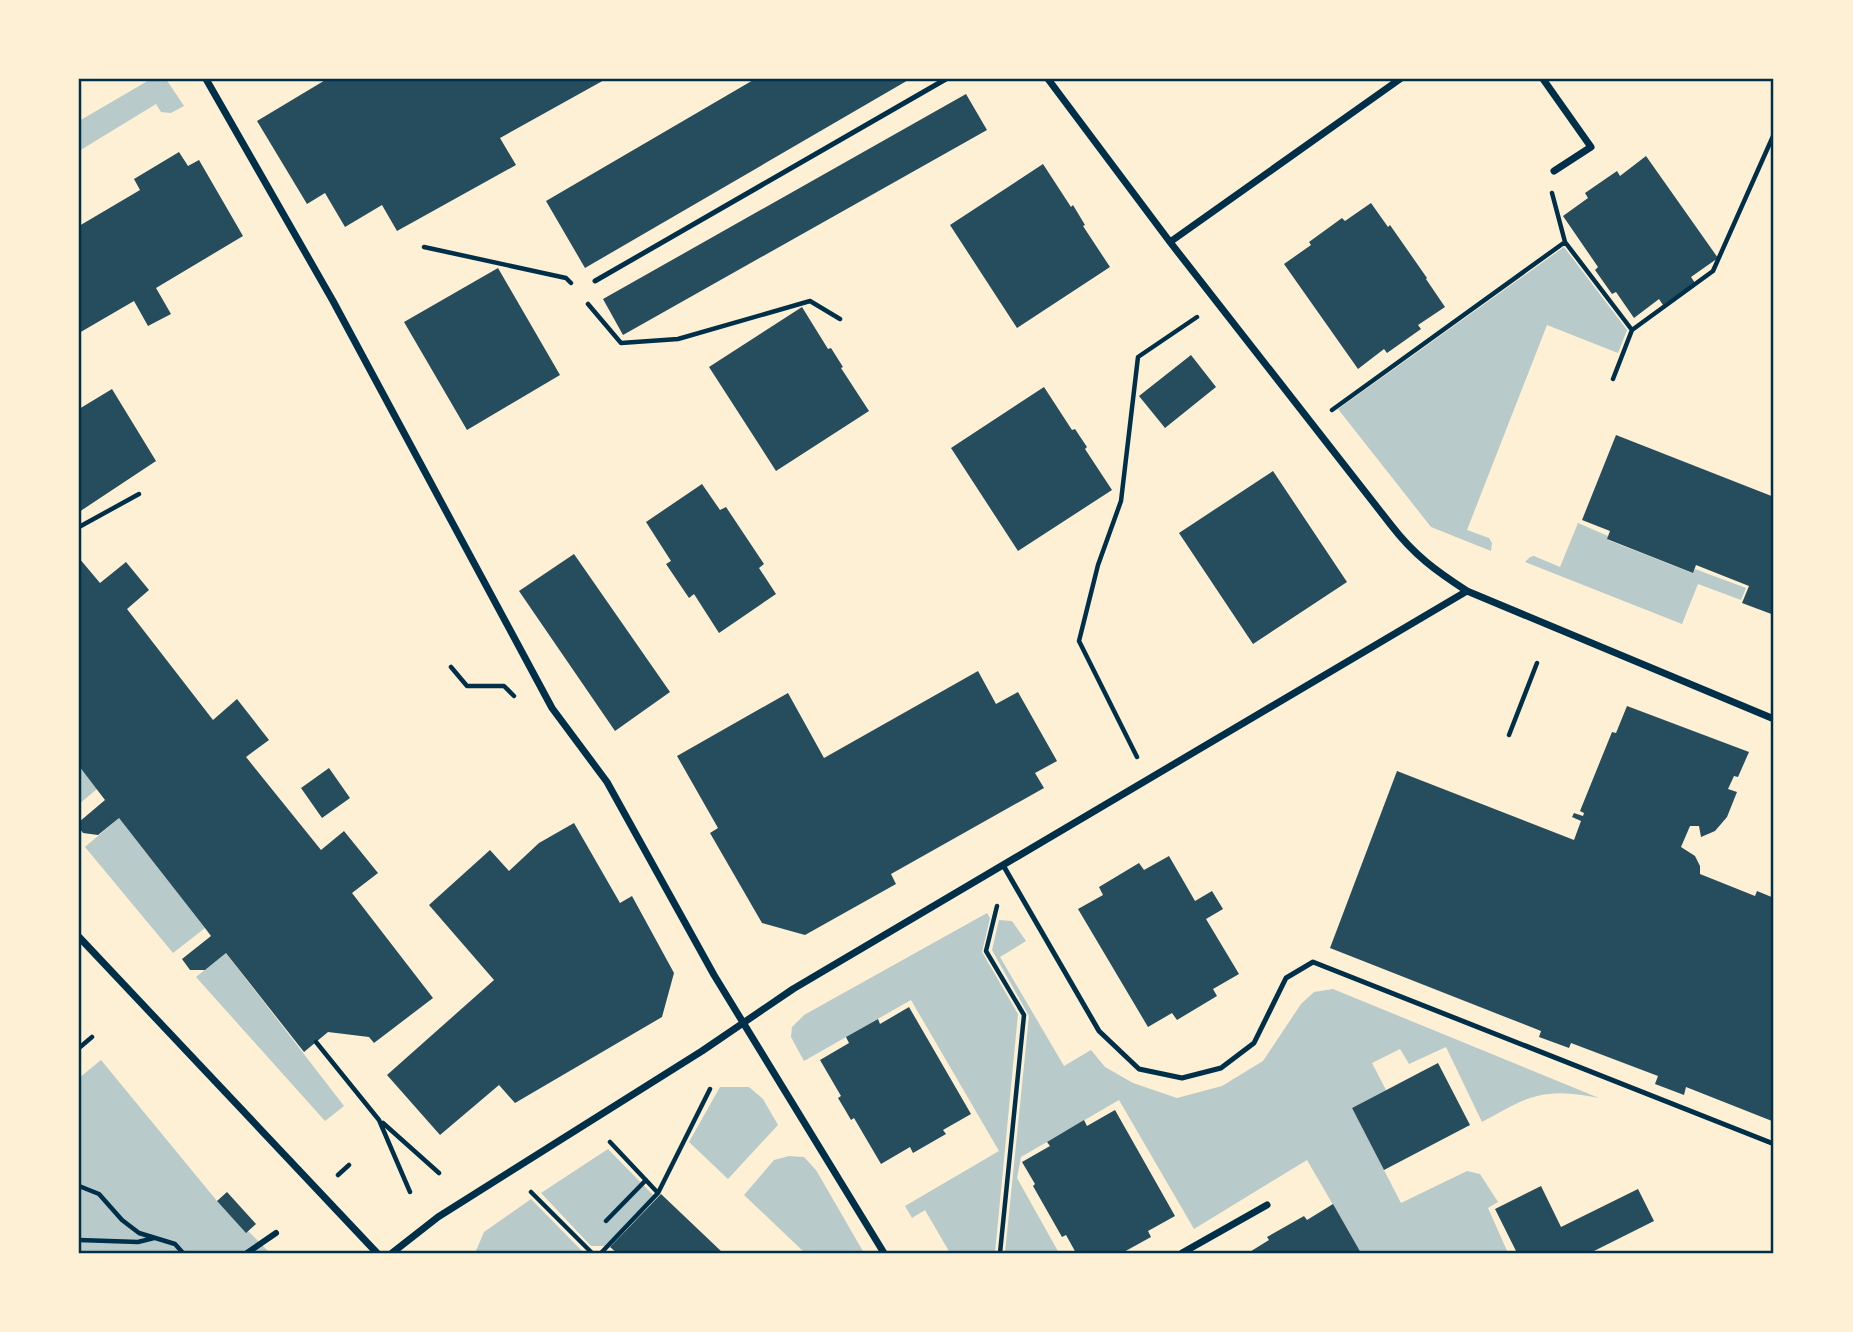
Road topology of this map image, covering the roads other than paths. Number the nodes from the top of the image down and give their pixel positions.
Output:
1 (206, 79) edge
2 (946, 79) edge
3 (1048, 79) edge
4 (1400, 79) edge
5 (1543, 79) edge
6 (1554, 171) road end
7 (1170, 242) junction
8 (595, 281) dead end
9 (1468, 591) junction
10 (1774, 719) edge
11 (1003, 865) junction
12 (79, 937) edge
13 (743, 1023) junction
14 (1774, 1144) edge
15 (1268, 1205) dead end
16 (276, 1233) dead end
17 (247, 1253) edge
18 (377, 1253) edge
19 (393, 1253) edge
20 (884, 1253) edge
21 (1182, 1253) edge

1 - 13 street
2 - 8 lane
3 - 7 street
4 - 7 street
5 - 6 street
7 - 9 street
9 - 10 street
9 - 11 street
11 - 13 street
11 - 14 lane
12 - 18 street
13 - 19 street
13 - 20 street
15 - 21 street
16 - 17 street

